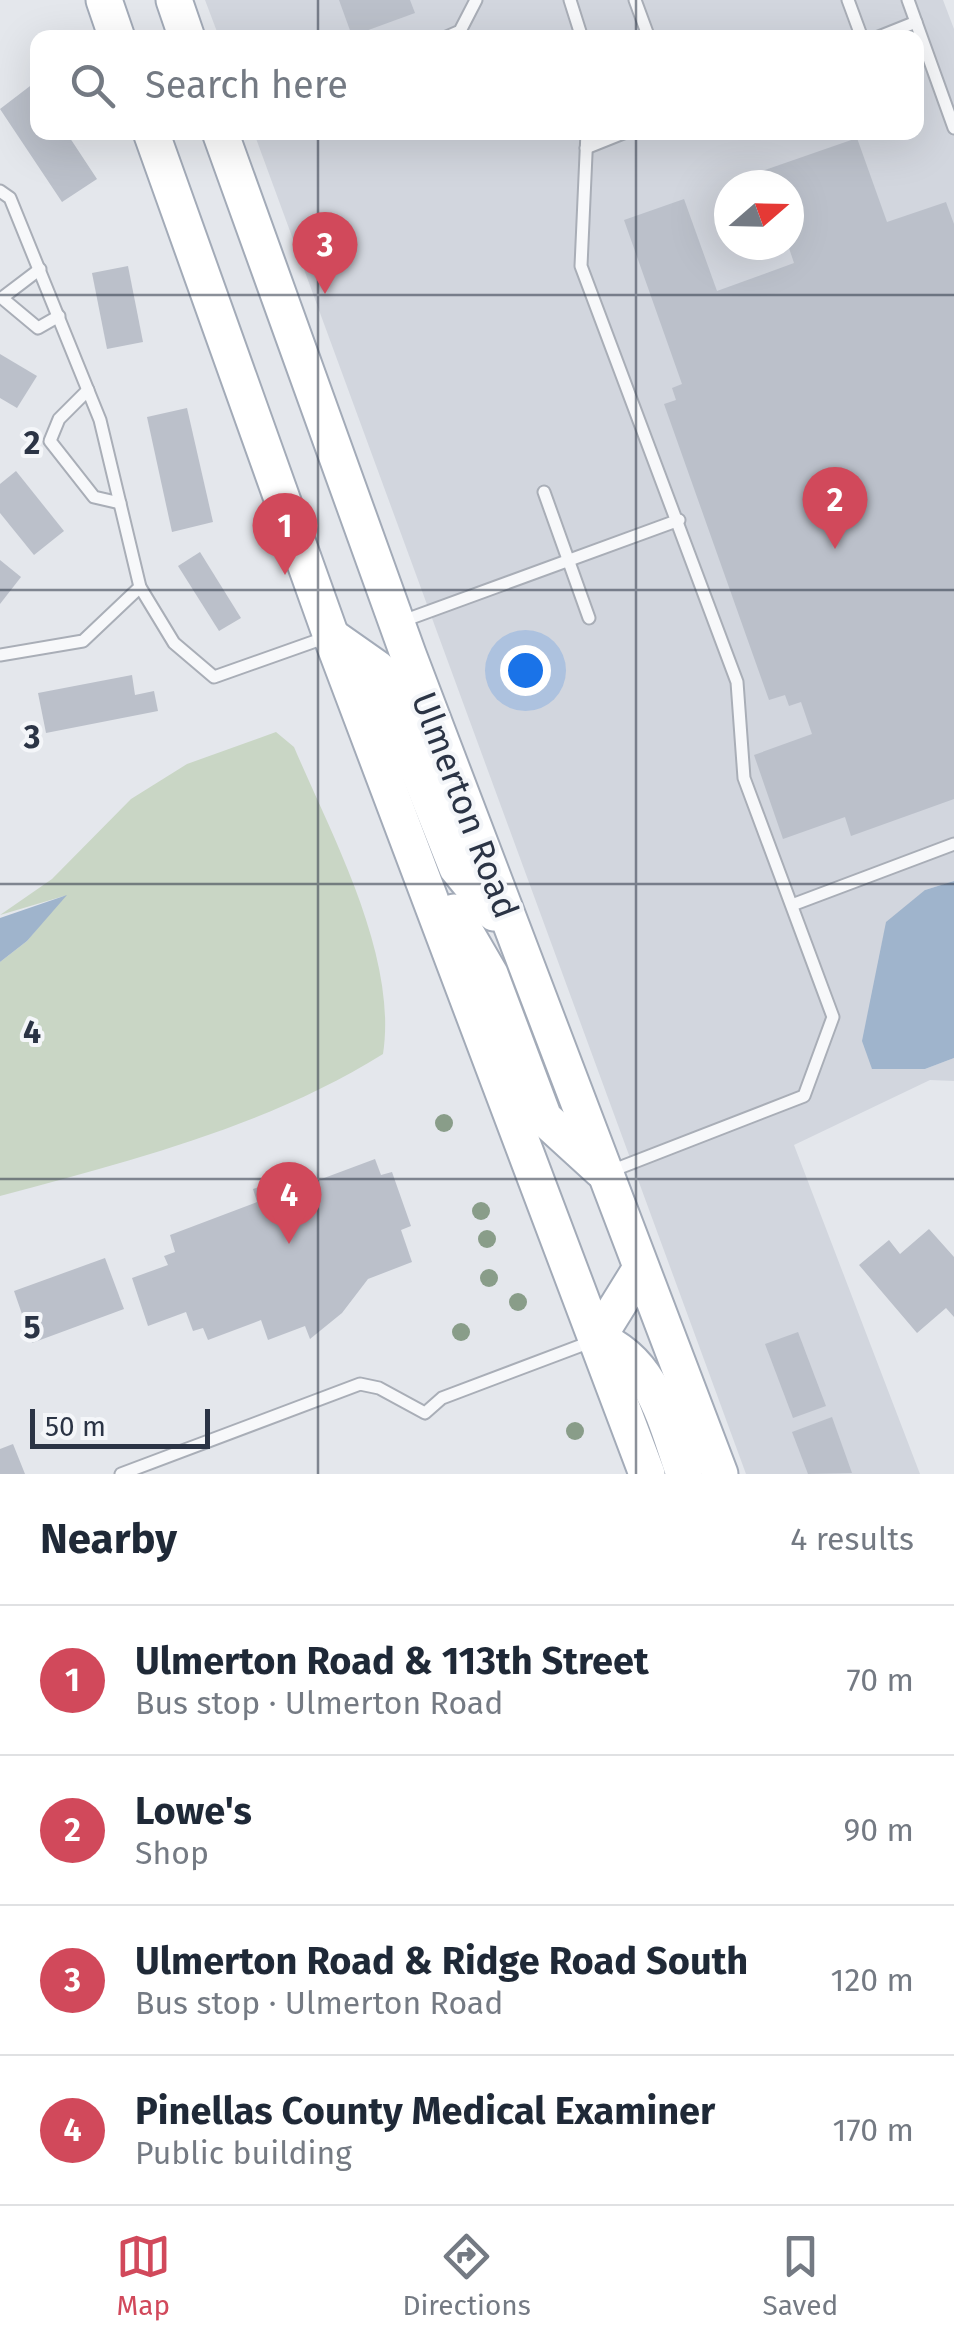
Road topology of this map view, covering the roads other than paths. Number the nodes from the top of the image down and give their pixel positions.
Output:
1 (104, 0) edge
2 (174, 0) edge
3 (476, 0) edge
4 (570, 0) edge
5 (635, 0) edge
6 (848, 0) edge
7 (908, 0) edge
8 (916, 22) junction
9 (114, 30) edge
10 (184, 30) edge
11 (461, 30) edge
12 (579, 30) edge
13 (646, 30) edge
14 (859, 30) edge
15 (896, 30) edge
16 (919, 30) edge
17 (924, 44) edge
18 (954, 128) edge
19 (154, 140) edge
20 (223, 140) edge
21 (586, 140) edge
22 (606, 140) edge
23 (586, 148) junction
24 (0, 192) edge
25 (40, 269) junction
26 (59, 316) junction
27 (88, 390) junction
28 (544, 492) dead end
29 (120, 503) junction
30 (679, 520) junction
31 (571, 559) junction
32 (140, 588) junction
33 (589, 618) dead end
34 (396, 623) junction
35 (331, 636) junction
36 (0, 654) edge
37 (954, 844) edge
38 (421, 873) junction
39 (792, 905) junction
40 (514, 937) junction
41 (605, 1174) junction
42 (641, 1268) junction
43 (597, 1340) junction
44 (121, 1474) edge
45 (647, 1474) edge
46 (684, 1474) edge
47 (720, 1474) edge

1 - 9 main road
2 - 10 main road
3 - 11 lane
4 - 12 lane
5 - 13 lane
6 - 14 lane
7 - 8 lane
8 - 15 lane
8 - 16 lane
17 - 18 lane
19 - 35 main road, Ulmerton Road
20 - 34 main road, Ulmerton Road
21 - 23 lane
22 - 23 lane
23 - 30 lane
24 - 25 lane
25 - 26 lane
25 - 26 lane
26 - 27 lane
27 - 29 lane
27 - 29 lane
28 - 31 lane
29 - 32 lane
30 - 31 lane
30 - 39 lane
31 - 33 lane
31 - 34 lane
32 - 35 lane
32 - 36 lane
34 - 40 main road, Ulmerton Road
35 - 38 main road, Ulmerton Road
35 - 40 main road
37 - 39 lane
38 - 41 main road
38 - 43 main road, Ulmerton Road
39 - 41 lane
40 - 41 main road, Ulmerton Road
41 - 42 main road, Ulmerton Road
42 - 43 main road
42 - 47 main road, Ulmerton Road
43 - 44 lane
43 - 45 main road, Ulmerton Road
43 - 46 main road

